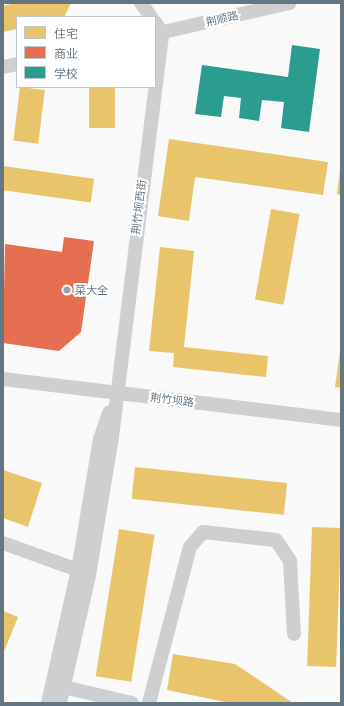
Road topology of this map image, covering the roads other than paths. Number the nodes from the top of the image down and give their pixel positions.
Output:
1 (141, 3) edge
2 (289, 3) edge
3 (150, 16) edge
4 (157, 30) edge
5 (16, 64) edge
6 (3, 67) edge
7 (150, 88) edge
8 (3, 379) edge
9 (115, 393) junction
10 (341, 420) edge
11 (3, 543) edge
12 (78, 570) junction
13 (294, 634) dead end
14 (58, 686) junction
15 (48, 703) edge
16 (60, 703) edge
17 (132, 703) edge
18 (149, 703) edge

1 - 3 street
2 - 4 street, 荆顺路
5 - 6 street
7 - 9 street, 荆竹坝西街
8 - 9 street, 荆竹坝路
9 - 10 street, 荆竹坝路
9 - 12 street
9 - 14 street
11 - 12 street
12 - 14 street
13 - 18 street
14 - 15 street
14 - 16 street
14 - 17 street

